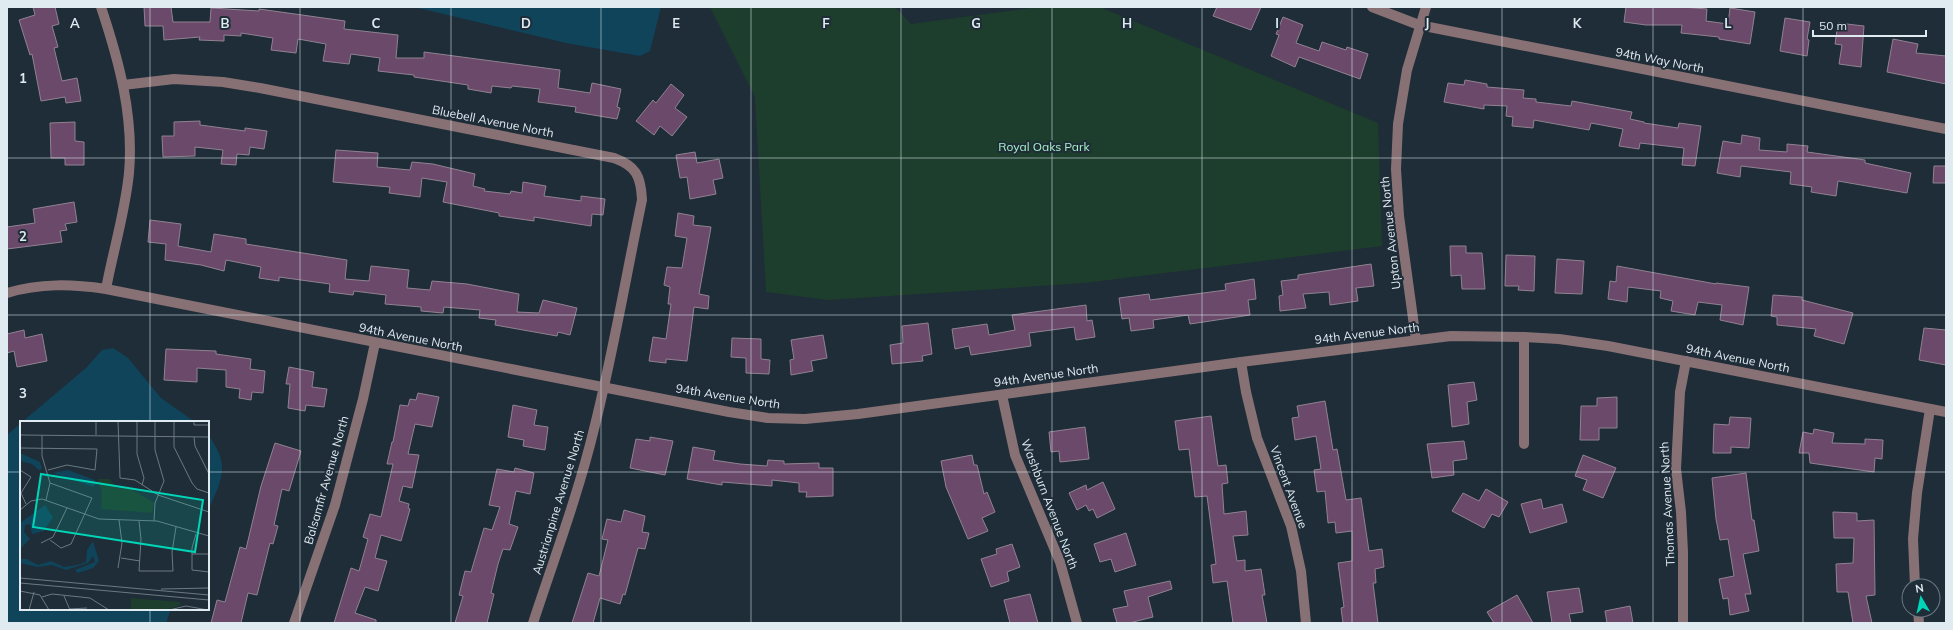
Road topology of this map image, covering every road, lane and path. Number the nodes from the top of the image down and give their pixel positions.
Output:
1 (101, 7) edge
2 (1372, 7) edge
3 (1426, 7) edge
4 (1420, 25) junction
5 (123, 85) junction
6 (1946, 129) edge
7 (106, 289) junction
8 (7, 293) edge
9 (1524, 337) junction
10 (1416, 340) junction
11 (375, 343) junction
12 (1686, 361) junction
13 (1241, 362) junction
14 (604, 388) junction
15 (1002, 395) junction
16 (1930, 409) junction
17 (1946, 412) edge
18 (1524, 444) dead end
19 (1915, 578) edge
20 (294, 623) edge
21 (533, 623) edge
22 (1077, 623) edge
23 (1306, 623) edge
24 (1683, 623) edge

1 - 5 street
2 - 4 street, 94th Way North
3 - 4 street, Upton Avenue North
4 - 6 street, 94th Way North
4 - 10 street, Upton Avenue North
5 - 7 street
5 - 14 street, Bluebell Avenue North
7 - 8 street, 94th Avenue North
7 - 11 street, 94th Avenue North
9 - 10 street, 94th Avenue North
9 - 12 street, 94th Avenue North
9 - 18 street
10 - 13 street, 94th Avenue North
11 - 14 street, 94th Avenue North
11 - 20 street, Balsamfir Avenue North
12 - 16 street, 94th Avenue North
12 - 24 street, Thomas Avenue North
13 - 15 street, 94th Avenue North
13 - 23 street, Vincent Avenue
14 - 15 street, 94th Avenue North
14 - 21 street, Austrianpine Avenue North
15 - 22 street, Washburn Avenue North
16 - 17 street, 94th Avenue North
16 - 19 street

